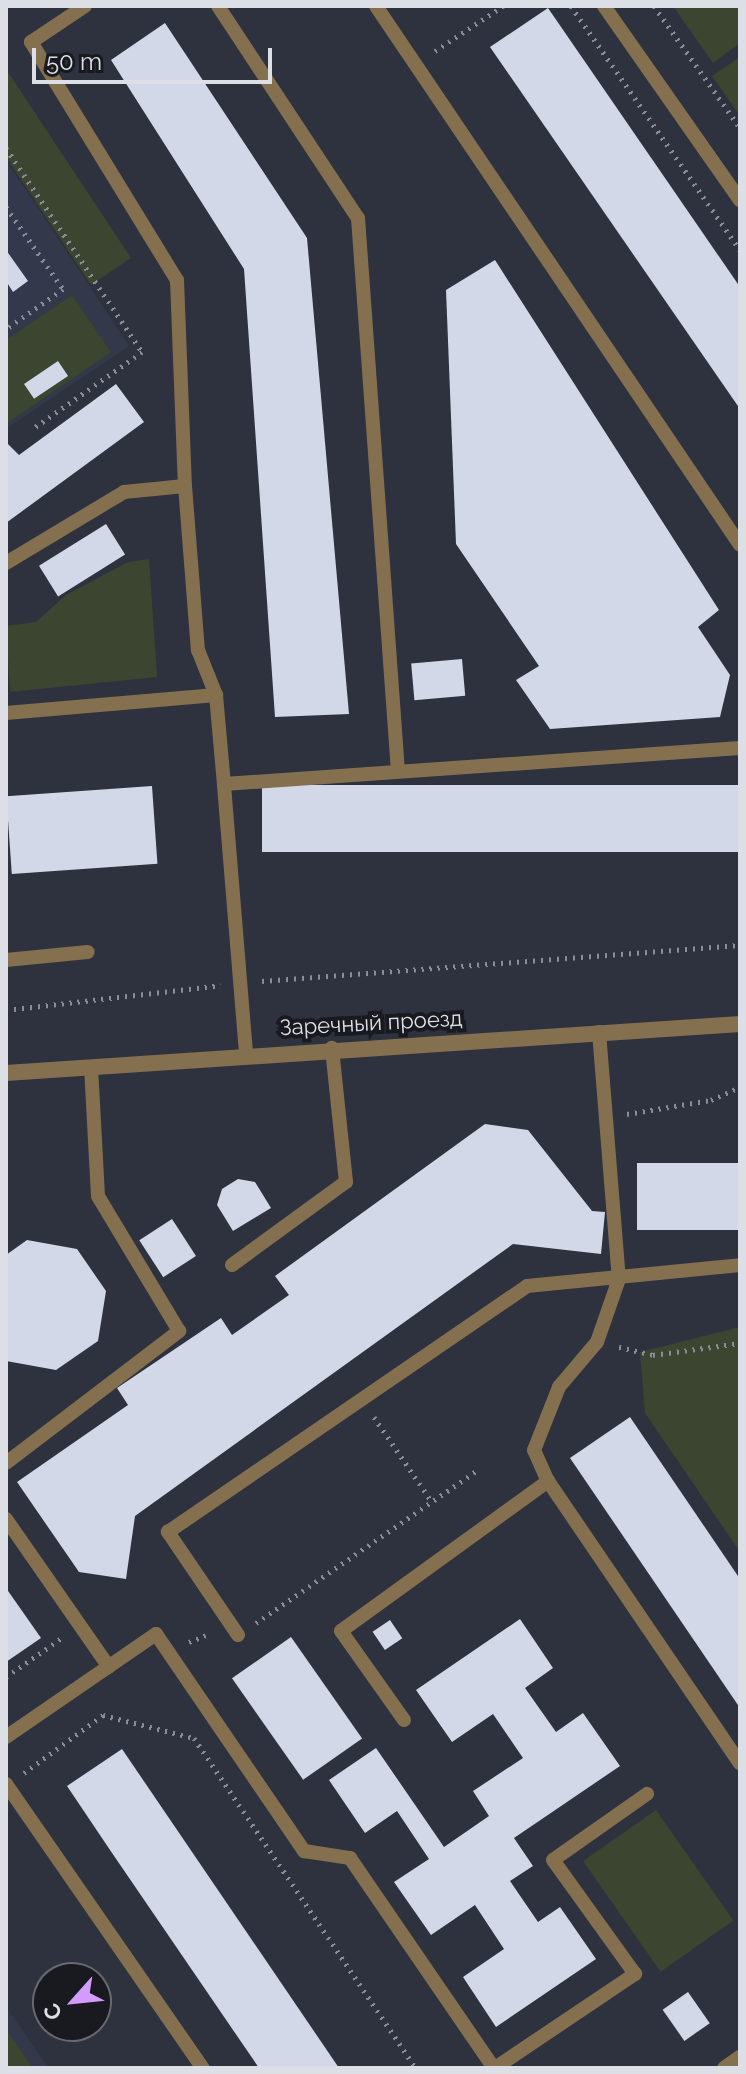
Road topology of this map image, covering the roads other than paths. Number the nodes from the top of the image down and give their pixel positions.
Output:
1 (85, 6) edge
2 (218, 6) edge
3 (376, 6) edge
4 (604, 6) edge
5 (740, 200) edge
6 (185, 486) junction
7 (740, 545) edge
8 (6, 563) edge
9 (216, 695) junction
10 (6, 713) edge
11 (740, 748) edge
12 (398, 772) junction
13 (224, 784) junction
14 (88, 952) dead end
15 (6, 960) edge
16 (740, 1024) edge
17 (599, 1032) junction
18 (332, 1048) junction
19 (246, 1053) junction
20 (91, 1067) junction
21 (6, 1073) edge
22 (232, 1265) dead end
23 (740, 1265) edge
24 (619, 1279) junction
25 (6, 1463) edge
26 (548, 1481) junction
27 (6, 1519) edge
28 (238, 1635) road end
29 (109, 1667) junction
30 (404, 1720) dead end
31 (6, 1737) edge
32 (740, 1763) edge
33 (12, 1781) edge
34 (647, 1794) dead end
35 (740, 2057) edge
36 (203, 2068) edge
37 (494, 2068) edge
38 (724, 2068) edge

1 - 6 lane
2 - 12 lane
3 - 7 lane
4 - 5 lane
6 - 8 lane
6 - 9 lane
9 - 10 lane
9 - 13 lane
11 - 12 lane
12 - 13 lane
13 - 19 lane
14 - 15 lane
16 - 17 street, Заречный проезд
17 - 18 street, Заречный проезд
17 - 24 lane
18 - 19 street, Заречный проезд
18 - 22 lane
19 - 20 street, Заречный проезд
20 - 21 street, Заречный проезд
20 - 25 lane
23 - 24 lane
24 - 26 lane
24 - 28 lane
26 - 30 lane
26 - 32 lane
27 - 29 lane
29 - 31 lane
29 - 37 lane
33 - 36 lane
34 - 37 lane
35 - 38 lane

